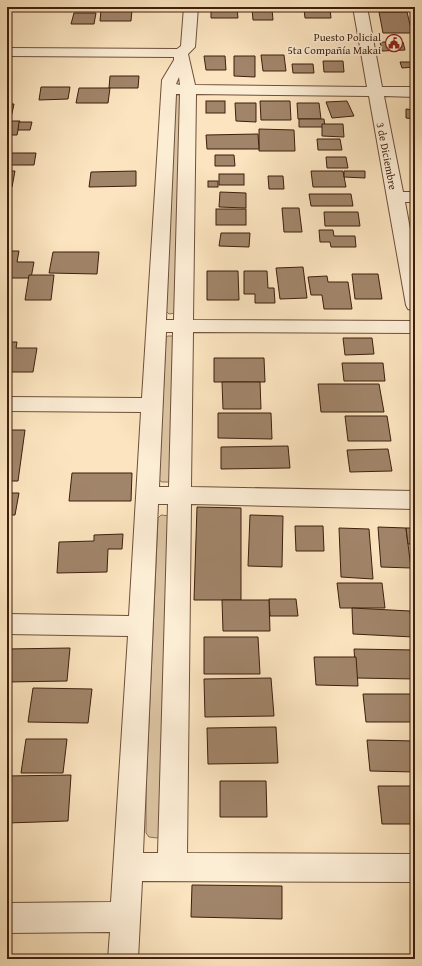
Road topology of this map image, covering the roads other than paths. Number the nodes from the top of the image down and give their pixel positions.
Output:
1 (191, 7) edge
2 (360, 7) edge
3 (7, 52) edge
4 (181, 57) junction
5 (178, 89) junction
6 (375, 92) junction
7 (415, 92) edge
8 (395, 197) junction
9 (415, 197) edge
10 (415, 305) edge
11 (157, 326) junction
12 (183, 326) junction
13 (415, 327) edge
14 (7, 404) edge
15 (152, 405) junction
16 (148, 495) junction
17 (179, 496) junction
18 (415, 500) edge
19 (7, 624) edge
20 (141, 626) junction
21 (128, 867) junction
22 (172, 867) junction
23 (415, 868) edge
24 (125, 917) junction
25 (7, 918) edge
26 (123, 959) edge

1 - 4 street
2 - 6 street, 3 de Diciembre
3 - 4 street
4 - 5 street
5 - 6 street
5 - 11 street
5 - 12 street
6 - 7 street
6 - 8 street, 3 de Diciembre
8 - 9 street
8 - 10 street, 3 de Diciembre
11 - 12 street
11 - 15 street
12 - 13 street
12 - 17 street
14 - 15 street
15 - 16 street
16 - 17 street
16 - 20 street
17 - 18 street
17 - 22 street
19 - 20 street
20 - 21 street
21 - 22 street
21 - 24 street
22 - 23 street
24 - 25 street
24 - 26 street

